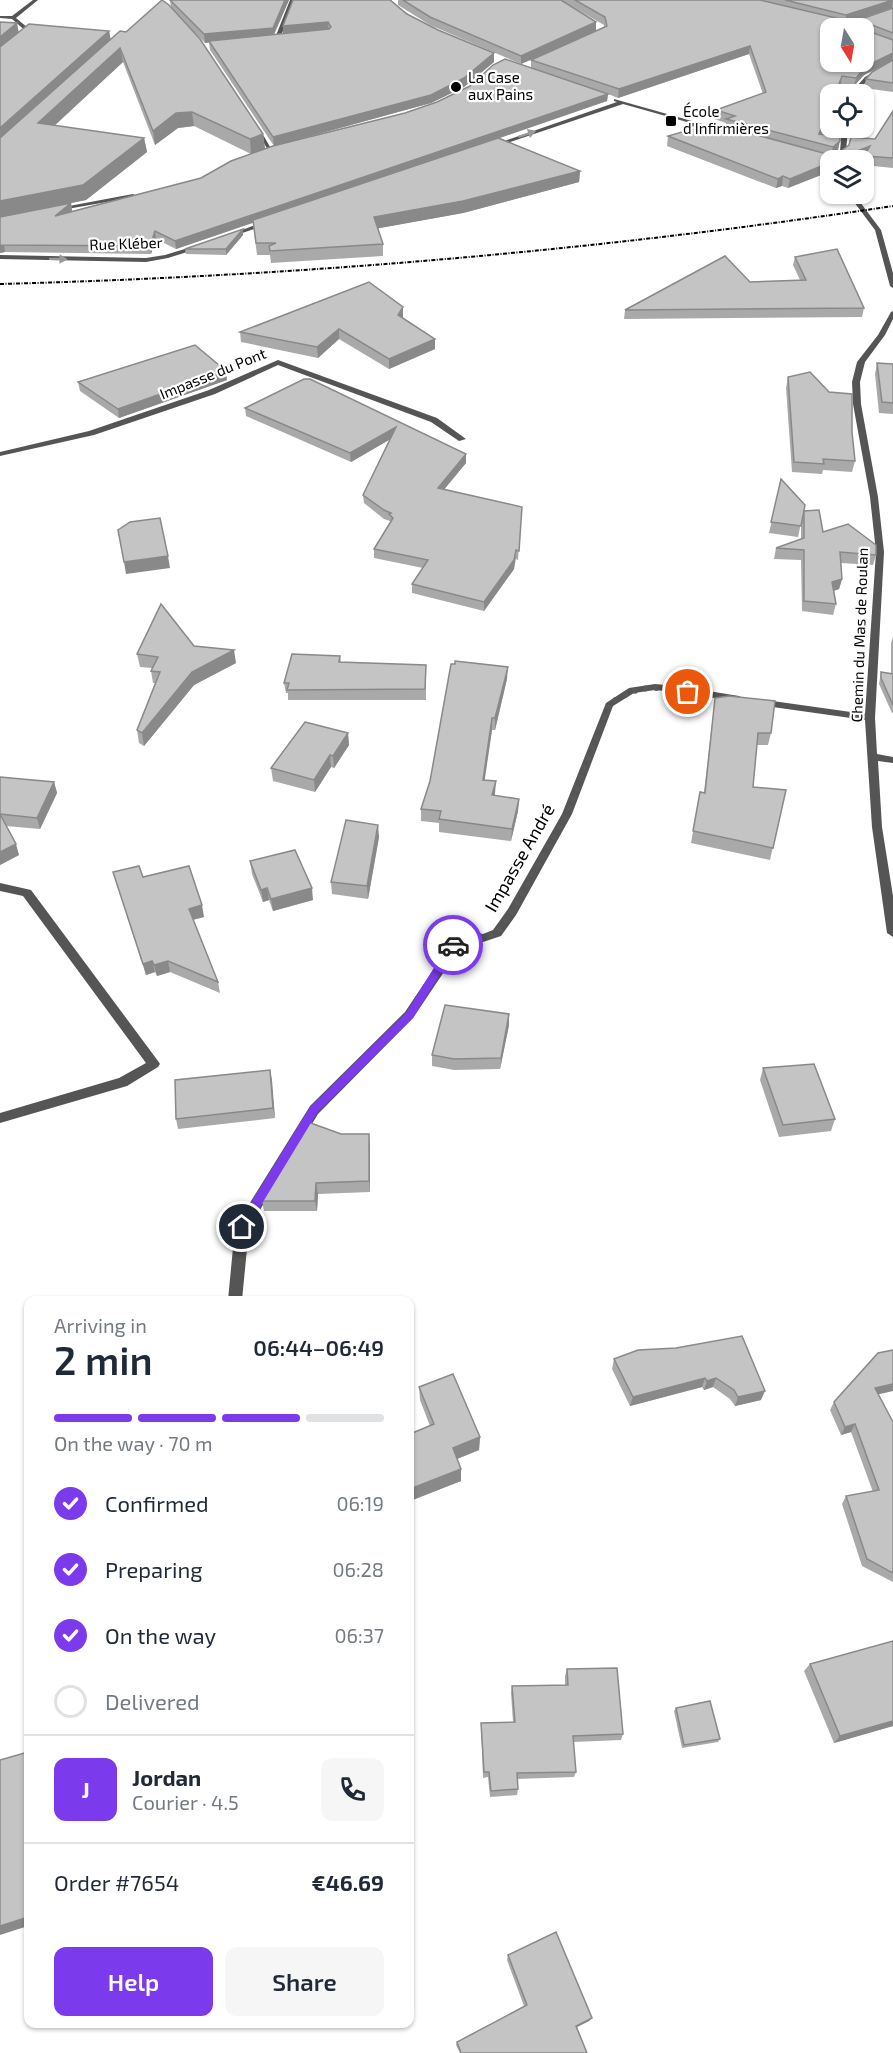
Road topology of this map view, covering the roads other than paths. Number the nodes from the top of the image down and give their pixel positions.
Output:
1 (36, 0) edge
2 (292, 0) edge
3 (0, 17) edge
4 (13, 18) junction
5 (21, 32) edge
6 (31, 33) junction
7 (287, 38) edge
8 (277, 39) junction
9 (23, 40) edge
10 (256, 41) edge
11 (893, 63) edge
12 (861, 84) edge
13 (614, 99) edge
14 (623, 102) junction
15 (252, 122) edge
16 (730, 132) edge
17 (489, 147) edge
18 (282, 148) edge
19 (272, 151) junction
20 (261, 154) edge
21 (146, 193) edge
22 (858, 204) edge
23 (43, 212) edge
24 (276, 220) edge
25 (220, 239) edge
26 (209, 243) edge
27 (0, 257) edge
28 (893, 286) edge
29 (893, 313) edge
30 (462, 439) dead end
31 (0, 454) edge
32 (870, 718) junction
33 (872, 757) junction
34 (893, 760) edge
35 (0, 887) edge
36 (893, 933) edge
37 (0, 1118) edge
38 (235, 1296) edge

1 - 4 street
2 - 8 street
3 - 4 street
4 - 6 street
5 - 6 street
6 - 9 street
7 - 8 street
8 - 10 street
11 - 12 street
13 - 14 street
14 - 16 street
17 -> 14 street
15 - 19 street
18 - 19 street
19 - 20 street
21 - 23 street
22 - 28 street
24 - 25 street
27 -> 26 street, Rue Kléber
29 - 32 street, Chemin du Mas de Roulan
30 - 31 street, Impasse du Pont
32 - 33 street, Chemin du Mas de Roulan
32 - 38 street, Impasse André
33 - 34 street
33 - 36 street, Chemin du Mas de Roulan
35 - 37 street

